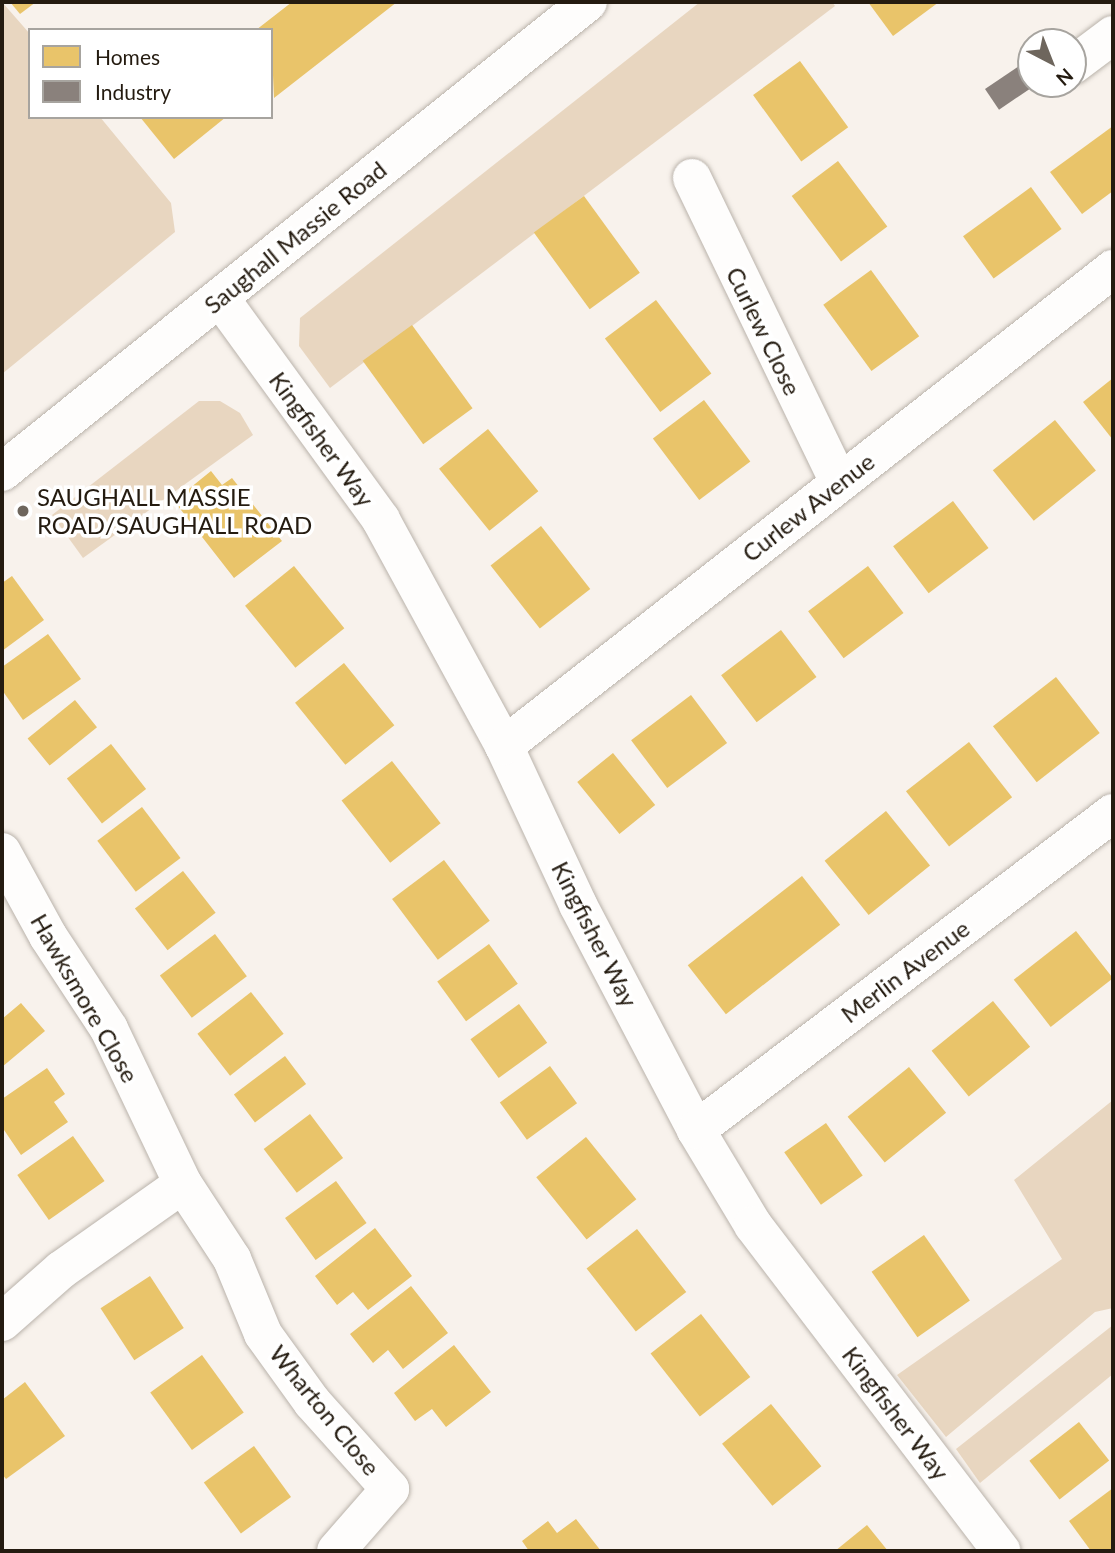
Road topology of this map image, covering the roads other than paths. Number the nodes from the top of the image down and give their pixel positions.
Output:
1 (589, 2) edge
2 (1113, 35) edge
3 (1087, 54) edge
4 (692, 178) dead end
5 (1113, 269) edge
6 (220, 298) junction
7 (2, 472) edge
8 (839, 482) junction
9 (504, 746) junction
10 (1113, 813) edge
11 (2, 852) edge
12 (696, 1130) junction
13 (183, 1184) junction
14 (2, 1322) edge
15 (336, 1551) edge
16 (1001, 1551) edge

1 - 6 street, Saughall Massie Road
2 - 3 street
4 - 8 street, Curlew Close
5 - 8 street, Curlew Avenue
6 - 7 street, Saughall Massie Road
6 - 9 street, Kingfisher Way
8 - 9 street, Curlew Avenue
9 - 12 street, Kingfisher Way
10 - 12 street, Merlin Avenue
11 - 13 street, Hawksmore Close
12 - 16 street, Kingfisher Way
13 - 14 street
13 - 15 street, Wharton Close

